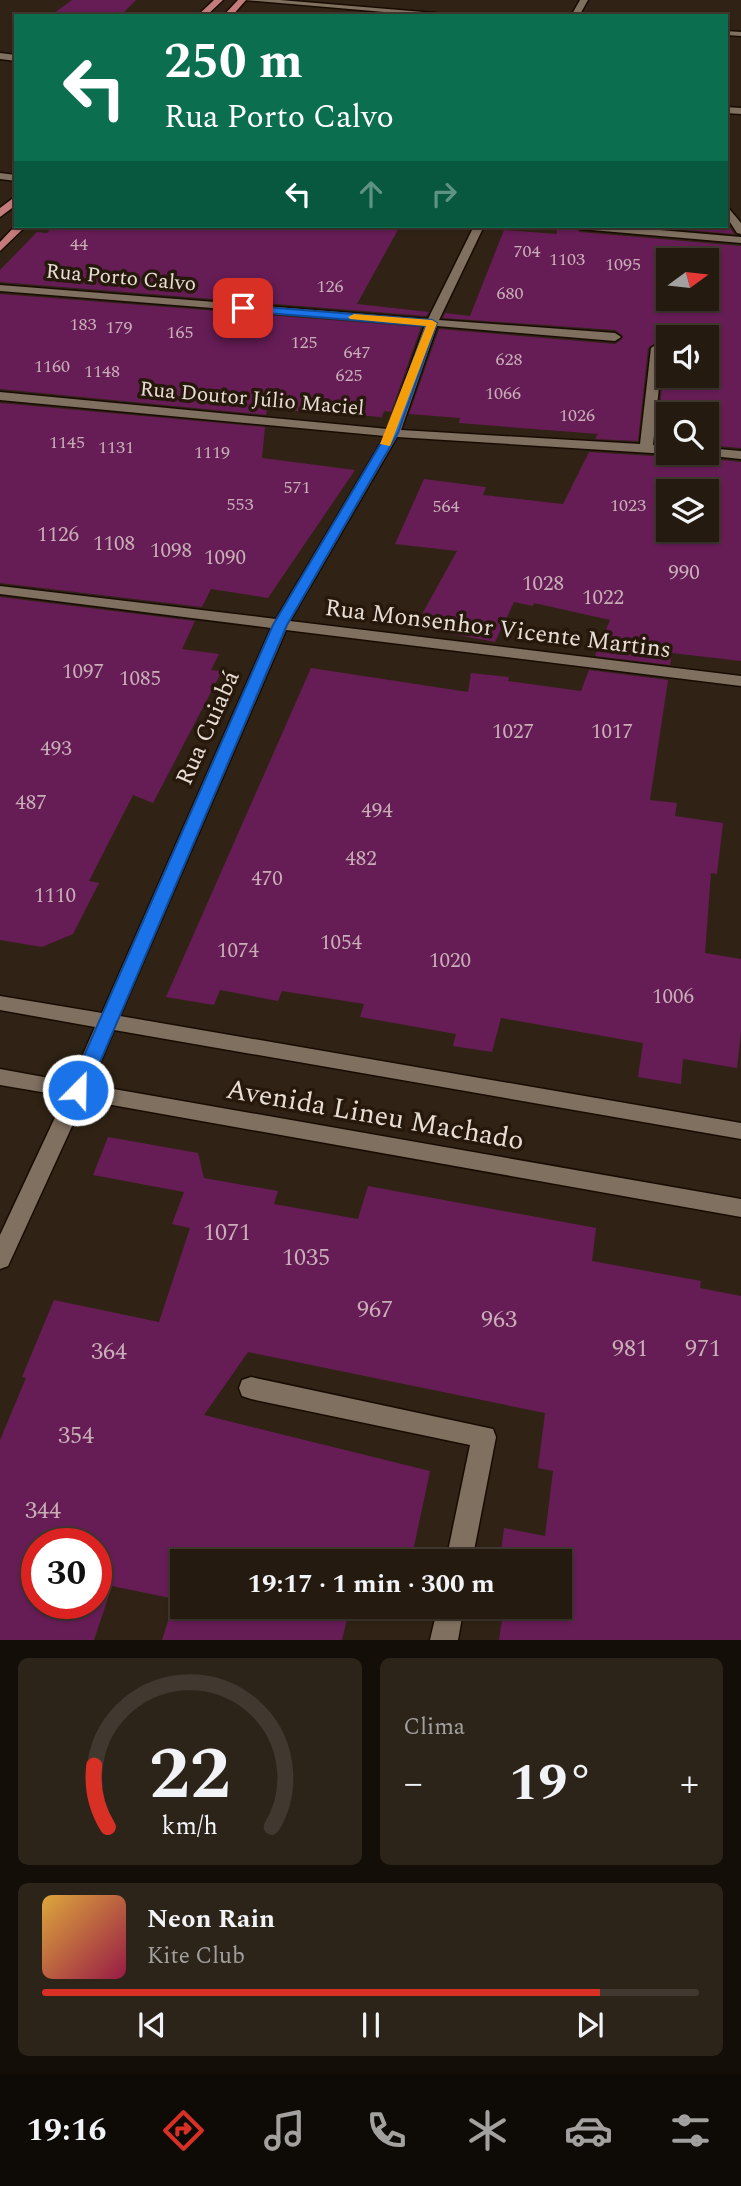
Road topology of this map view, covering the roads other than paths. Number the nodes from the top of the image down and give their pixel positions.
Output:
1 (219, 0) edge
2 (242, 0) edge
3 (248, 0) edge
4 (203, 14) edge
5 (229, 14) edge
6 (440, 14) edge
7 (14, 201) edge
8 (728, 211) edge
9 (0, 214) edge
10 (19, 228) edge
11 (478, 228) edge
12 (603, 228) edge
13 (741, 231) edge
14 (741, 240) edge
15 (0, 248) edge
16 (0, 288) edge
17 (432, 323) junction
18 (615, 337) dead end
19 (656, 357) edge
20 (0, 396) edge
21 (393, 433) junction
22 (646, 448) junction
23 (656, 449) edge
24 (719, 453) edge
25 (741, 455) edge
26 (0, 590) edge
27 (280, 625) junction
28 (741, 681) edge
29 (0, 1003) edge
30 (108, 1021) junction
31 (0, 1077) edge
32 (78, 1090) junction
33 (741, 1131) edge
34 (741, 1208) edge
35 (0, 1259) edge
36 (251, 1388) dead end
37 (461, 1549) edge
38 (448, 1619) edge
39 (444, 1640) edge

1 - 4 main road
2 - 5 main road
3 - 6 street
7 - 9 main road
8 - 13 street
10 - 15 main road
11 - 17 street, Rua Cuiabá
12 - 14 street
16 - 17 street, Rua Porto Calvo
17 - 18 street, Rua Porto Calvo
17 - 21 street, Rua Cuiabá
19 - 22 street
20 - 21 street, Rua Doutor Júlio Maciel
21 - 22 street, Rua Doutor Júlio Maciel
21 - 27 street, Rua Cuiabá
22 - 23 street, Rua Doutor Júlio Maciel
24 - 25 street
26 - 27 street, Rua Monsenhor Vicente Martins
27 - 28 street, Rua Monsenhor Vicente Martins
27 - 30 street, Rua Cuiabá
29 - 30 street, Avenida Lineu Machado
30 - 32 street, Rua Cuiabá
30 - 33 street, Avenida Lineu Machado
31 - 32 street, Avenida Lineu Machado
32 - 34 street, Avenida Lineu Machado
32 - 35 street, Rua Cuiabá
36 - 37 street
38 - 39 street

